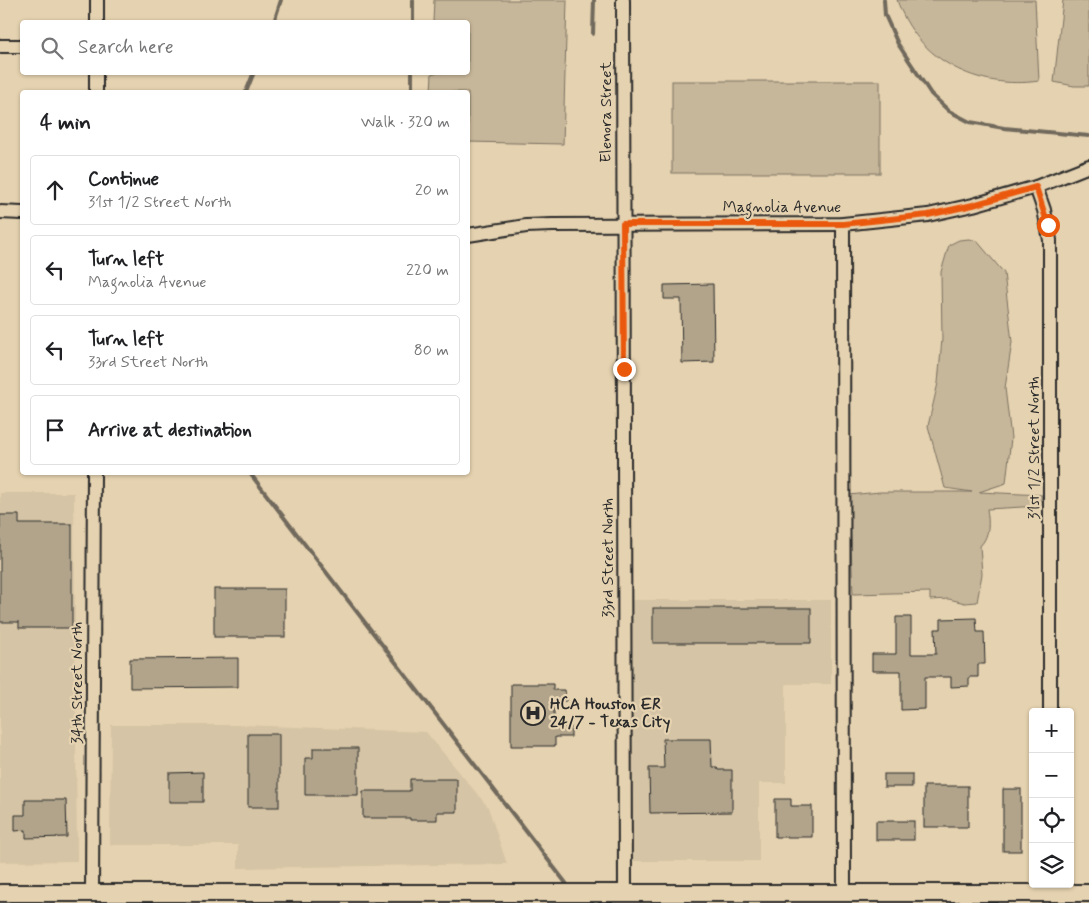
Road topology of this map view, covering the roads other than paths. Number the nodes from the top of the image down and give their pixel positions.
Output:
1 (97, 0) edge
2 (623, 0) edge
3 (97, 20) edge
4 (0, 46) edge
5 (20, 46) edge
6 (96, 75) edge
7 (96, 90) edge
8 (1089, 166) edge
9 (1036, 187) junction
10 (0, 212) edge
11 (20, 213) edge
12 (623, 224) junction
13 (843, 224) junction
14 (470, 235) edge
15 (94, 475) edge
16 (1050, 708) edge
17 (1051, 888) edge
18 (0, 892) edge
19 (625, 892) junction
20 (1089, 892) edge
21 (92, 893) junction
22 (844, 893) junction
23 (121, 898) edge
24 (883, 898) edge

1 - 3 street
2 - 12 street, Elenora Street
4 - 5 street
6 - 7 street
8 - 9 street, Magnolia Avenue
9 - 13 street, Magnolia Avenue
9 - 16 street, 31st 1/2 Street North
10 - 11 street
12 - 13 street, Magnolia Avenue
12 - 14 street, Magnolia Avenue
12 - 19 street, 33rd Street North
13 - 22 street
15 - 21 street, 34th Street North
17 - 20 main road
17 - 24 main road
18 - 21 main road
19 - 22 main road
19 - 23 main road
21 - 23 main road
22 - 24 main road

